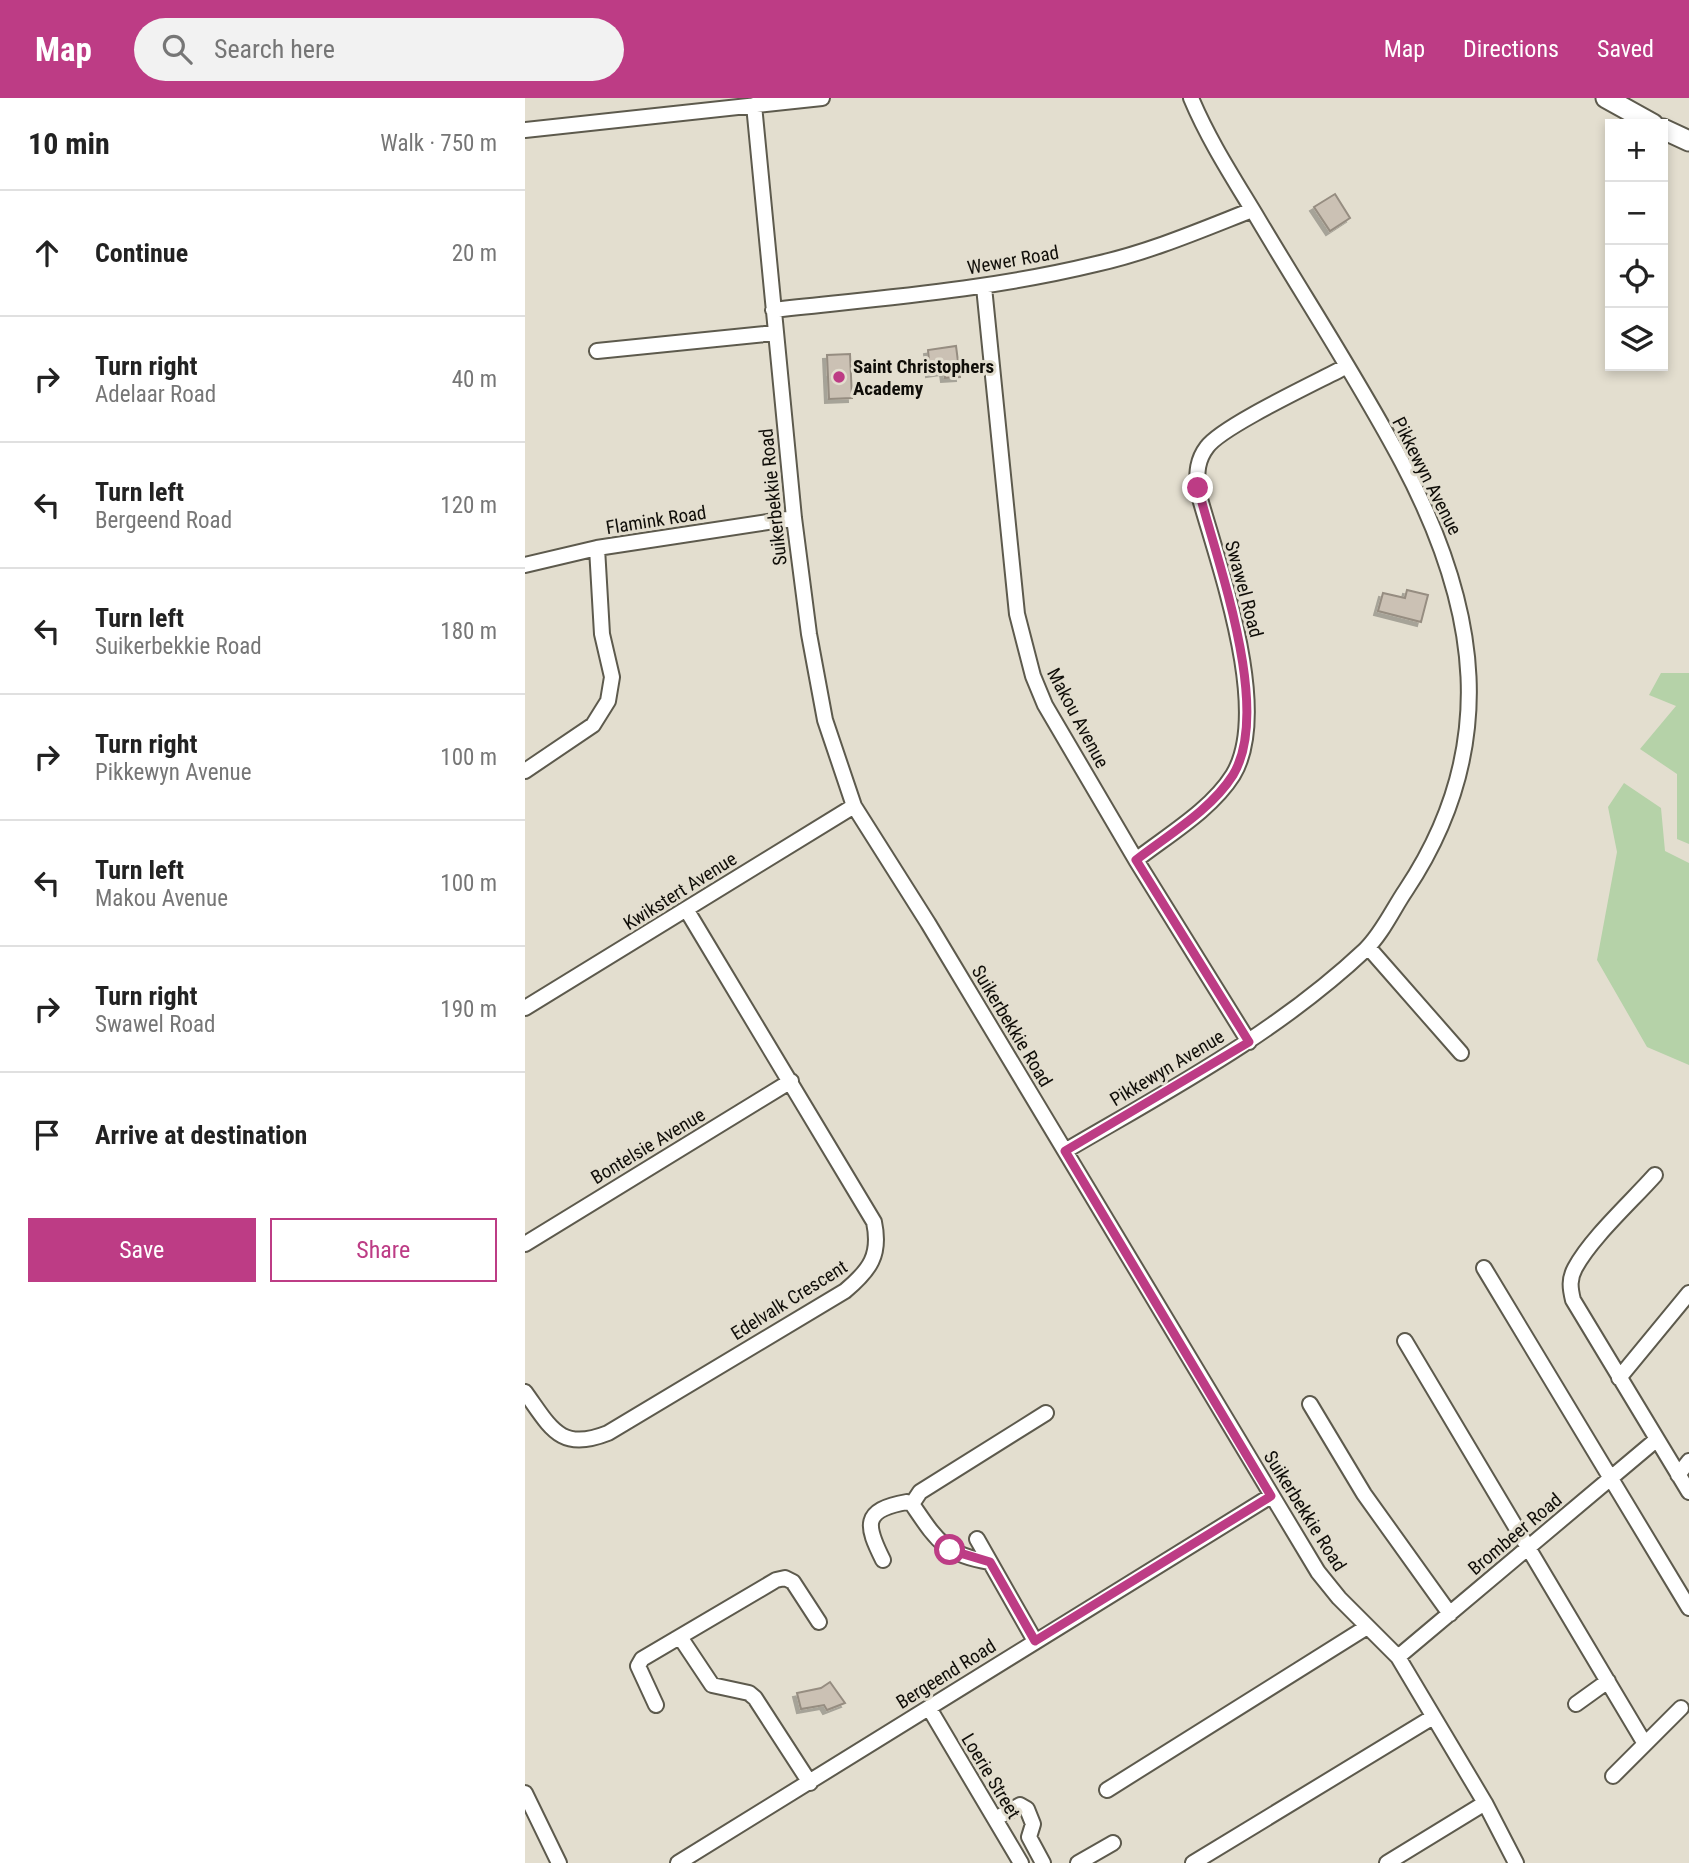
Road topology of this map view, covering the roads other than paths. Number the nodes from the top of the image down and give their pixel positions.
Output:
1 (822, 98) edge
2 (1191, 98) edge
3 (1606, 98) edge
4 (754, 105) junction
5 (1644, 119) edge
6 (525, 131) edge
7 (1668, 131) edge
8 (1689, 141) edge
9 (1252, 210) junction
10 (984, 287) junction
11 (773, 310) junction
12 (775, 333) junction
13 (597, 351) dead end
14 (1346, 366) junction
15 (794, 518) junction
16 (597, 548) junction
17 (525, 565) edge
18 (525, 771) edge
19 (854, 806) junction
20 (1136, 860) junction
21 (686, 909) junction
22 (1368, 947) junction
23 (525, 1008) edge
24 (1249, 1042) junction
25 (1461, 1053) dead end
26 (791, 1081) junction
27 (1065, 1151) junction
28 (1655, 1175) dead end
29 (525, 1244) edge
30 (1484, 1268) dead end
31 (1689, 1293) edge
32 (1405, 1341) dead end
33 (1619, 1378) junction
34 (525, 1392) edge
35 (1310, 1404) dead end
36 (1046, 1413) dead end
37 (1656, 1440) junction
38 (1689, 1461) edge
39 (1678, 1475) junction
40 (1612, 1478) junction
41 (1689, 1492) edge
42 (1271, 1496) junction
43 (912, 1504) junction
44 (977, 1539) dead end
45 (1528, 1548) junction
46 (883, 1560) dead end
47 (990, 1562) junction
48 (1689, 1608) edge
49 (1450, 1614) junction
50 (819, 1622) dead end
51 (1367, 1627) junction
52 (680, 1637) junction
53 (1035, 1641) junction
54 (1398, 1657) junction
55 (1608, 1681) junction
56 (1576, 1704) dead end
57 (656, 1705) dead end
58 (1681, 1707) dead end
59 (929, 1708) junction
60 (1433, 1717) junction
61 (1645, 1744) junction
62 (1613, 1776) dead end
63 (810, 1783) junction
64 (1107, 1790) dead end
65 (525, 1793) edge
66 (1485, 1803) junction
67 (995, 1819) junction
68 (1114, 1843) dead end
69 (559, 1863) edge
70 (678, 1863) edge
71 (1021, 1863) edge
72 (1043, 1863) edge
73 (1078, 1863) edge
74 (1193, 1863) edge
75 (1387, 1863) edge
76 (1516, 1863) edge

1 - 4 street
2 - 9 street, Pikkewyn Avenue
3 - 5 street
4 - 6 street
4 - 11 street, Suikerbekkie Road
7 - 8 street
9 - 10 street, Wewer Road
9 - 14 street, Pikkewyn Avenue
10 - 11 street, Wewer Road
10 - 20 street, Makou Avenue
11 - 12 street, Suikerbekkie Road
12 - 13 street
12 - 15 street, Suikerbekkie Road
14 - 20 street, Swawel Road
14 - 22 street, Pikkewyn Avenue
15 - 16 street, Flamink Road
15 - 19 street, Suikerbekkie Road
16 - 17 street, Flamink Road
16 - 18 street
19 - 21 street, Kwikstert Avenue
19 - 27 street, Suikerbekkie Road
20 - 24 street, Makou Avenue
21 - 23 street, Kwikstert Avenue
21 - 26 street, Edelvalk Crescent
22 - 24 street, Pikkewyn Avenue
22 - 25 street
24 - 27 street, Pikkewyn Avenue
26 - 29 street, Bontelsie Avenue
26 - 34 street, Edelvalk Crescent
27 - 42 street, Suikerbekkie Road
28 - 33 street
30 - 40 street
31 - 33 street
32 - 45 street
33 - 37 street
35 - 49 street
36 - 43 street
37 - 39 street
37 - 40 street, Brombeer Road
38 - 39 street
39 - 41 street
40 - 45 street, Brombeer Road
40 - 48 street
42 - 51 street, Suikerbekkie Road
42 - 53 street, Bergeend Road
43 - 46 street
43 - 47 street
44 - 47 street
45 - 49 street, Brombeer Road
45 - 55 street
47 - 53 street
49 - 54 street, Brombeer Road
50 - 52 street
51 - 54 street, Suikerbekkie Road
51 - 64 street
52 - 57 street
52 - 63 street
53 - 59 street, Bergeend Road
54 - 60 street, Suikerbekkie Road
55 - 56 street
55 - 61 street
58 - 61 street
59 - 63 street, Bergeend Road
59 - 67 street, Loerie Street
60 - 66 street, Suikerbekkie Road
60 - 74 street
61 - 62 street
63 - 70 street, Bergeend Road
65 - 69 street
66 - 75 street
66 - 76 street, Suikerbekkie Road
67 - 71 street, Loerie Street
67 - 72 street
68 - 73 street

